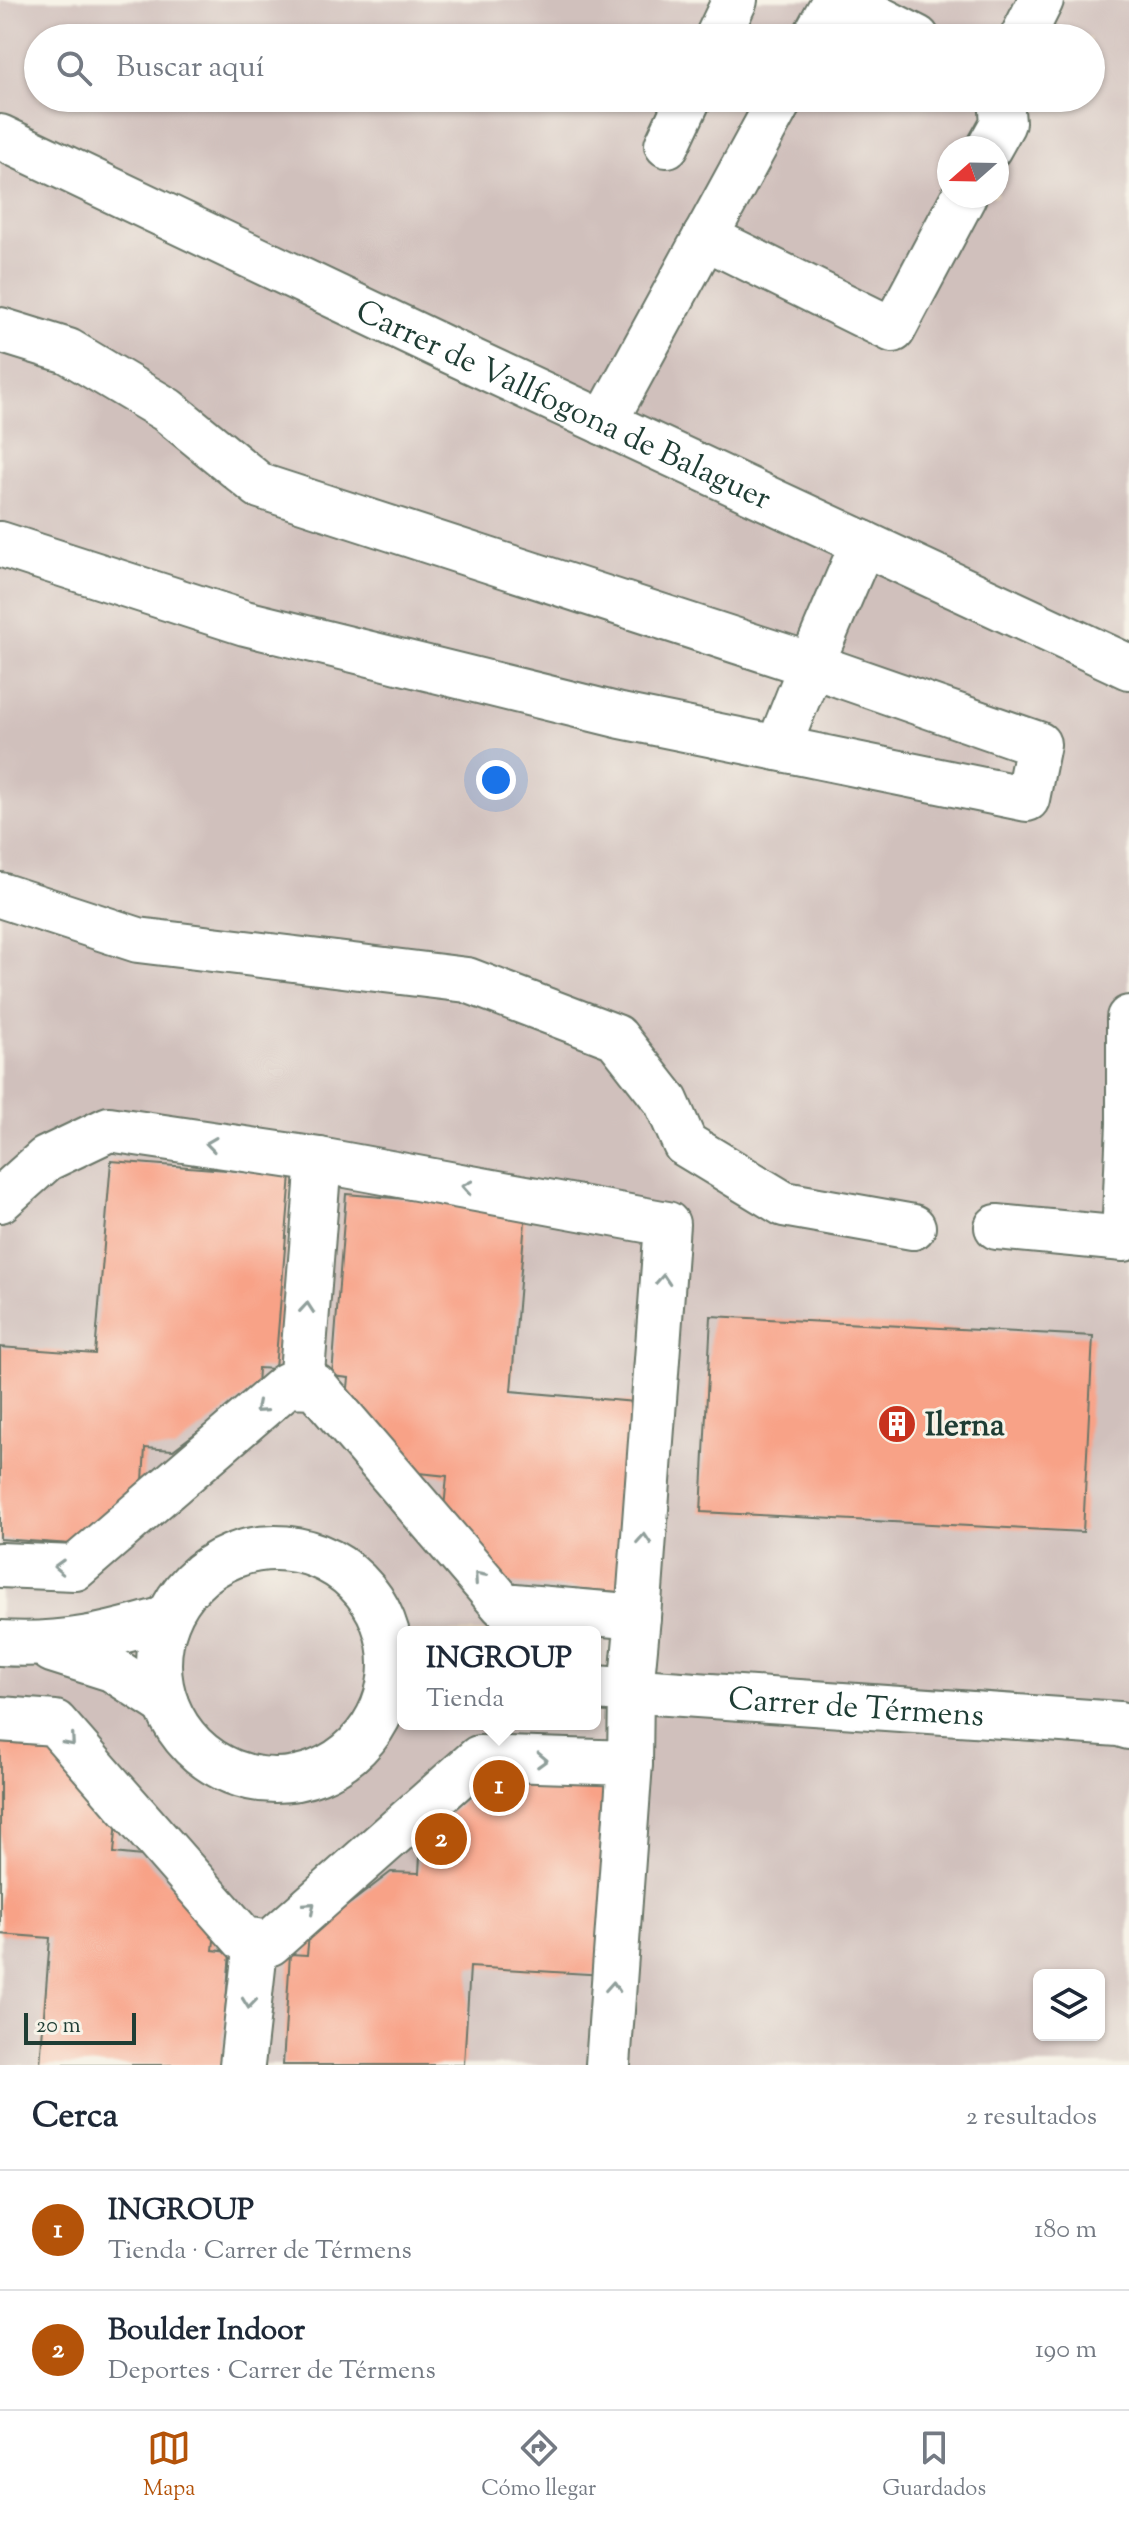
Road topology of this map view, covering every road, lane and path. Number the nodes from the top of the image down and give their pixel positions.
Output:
1 (735, 0) edge
2 (835, 0) edge
3 (842, 0) edge
4 (1041, 0) edge
5 (724, 24) edge
6 (822, 24) edge
7 (889, 24) edge
8 (1029, 24) edge
9 (682, 112) edge
10 (773, 112) edge
11 (1002, 112) edge
12 (996, 136) edge
13 (0, 137) edge
14 (667, 145) dead end
15 (958, 208) edge
16 (705, 237) junction
17 (0, 330) edge
18 (604, 423) junction
19 (863, 543) junction
20 (0, 544) edge
21 (811, 665) junction
22 (1129, 667) edge
23 (778, 748) junction
24 (0, 895) edge
25 (1129, 1018) edge
26 (1129, 1124) edge
27 (319, 1160) junction
28 (0, 1200) edge
29 (913, 1227) dead end
30 (997, 1227) dead end
31 (301, 1385) junction
32 (0, 1565) edge
33 (638, 1617) junction
34 (168, 1618) junction
35 (395, 1632) edge
36 (19, 1644) edge
37 (613, 1689) edge
38 (166, 1704) junction
39 (0, 1719) edge
40 (387, 1723) edge
41 (1126, 1724) edge
42 (630, 1763) junction
43 (256, 1941) junction
44 (242, 2065) edge
45 (608, 2065) edge

1 - 5 street
2 - 6 street
3 - 7 street
4 - 8 street
9 - 14 street
10 - 16 street
11 - 12 street
13 - 18 street, Carrer de Vallfogona de Balaguer
15 - 16 street
16 - 18 street
17 - 21 street
18 - 19 street, Carrer de Vallfogona de Balaguer
19 - 21 street
19 - 22 street, Carrer de Vallfogona de Balaguer
20 - 23 street
21 - 23 street
21 - 23 street
24 - 29 street
25 - 26 street
26 - 30 street
27 -> 28 street
31 -> 27 street
33 -> 27 street
31 -> 32 street
33 -> 31 street
33 - 37 street
34 - 35 street
34 - 36 street
34 - 38 street
35 - 40 street
36 - 38 street
37 - 41 street, Carrer de Térmens
37 - 42 street
38 - 40 street
39 -> 43 street
43 -> 42 street
45 -> 42 street
43 -> 44 street

